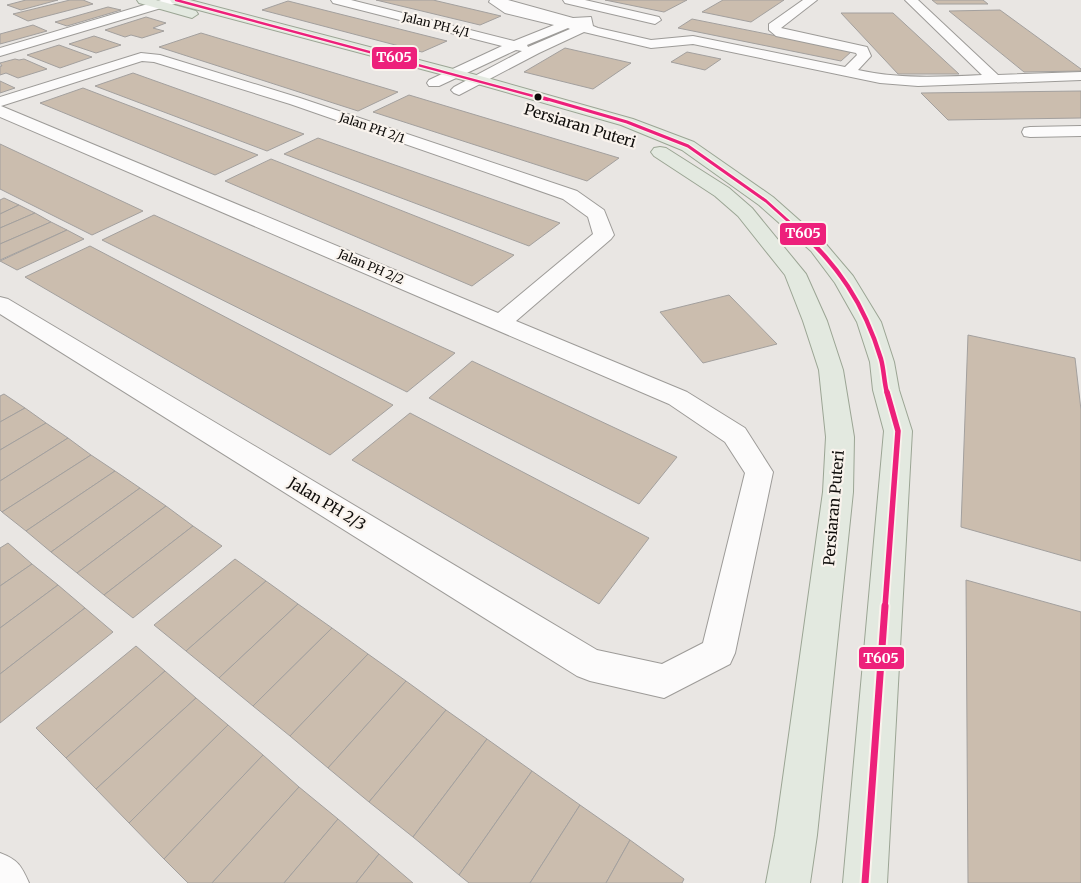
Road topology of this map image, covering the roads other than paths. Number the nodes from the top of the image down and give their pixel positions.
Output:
1 (337, 0) edge
2 (499, 0) edge
3 (569, 0) edge
4 (811, 0) edge
5 (911, 0) edge
6 (163, 1) edge
7 (607, 10) junction
8 (655, 20) dead end
9 (581, 25) junction
10 (515, 45) junction
11 (534, 50) junction
12 (0, 52) edge
13 (847, 73) junction
14 (1081, 76) edge
15 (993, 78) junction
16 (457, 82) junction
17 (0, 102) edge
18 (0, 111) edge
19 (1081, 131) edge
20 (1030, 132) dead end
21 (0, 304) edge
22 (501, 322) junction
23 (735, 434) joint
24 (0, 874) edge
25 (8, 883) edge
26 (788, 883) edge
27 (865, 883) edge

1 - 10 street, Jalan PH 4/1
2 - 9 street
3 - 7 street
4 - 13 street
5 - 15 street
6 - 12 street
6 - 16 main road, Persiaran Puteri
7 - 8 street
7 - 9 street
9 - 10 street
9 - 11 street
9 - 13 street
10 - 11 street, Jalan PH 4/1
10 - 16 street
11 - 16 street
13 - 15 street
14 - 15 street
16 - 26 main road, Persiaran Puteri
16 - 27 main road, Persiaran Puteri
17 - 22 street, Jalan PH 2/1
18 - 22 street, Jalan PH 2/2
19 - 20 street
21 - 23 street, Jalan PH 2/3
22 - 23 street, Jalan PH 2/2
24 - 25 street

